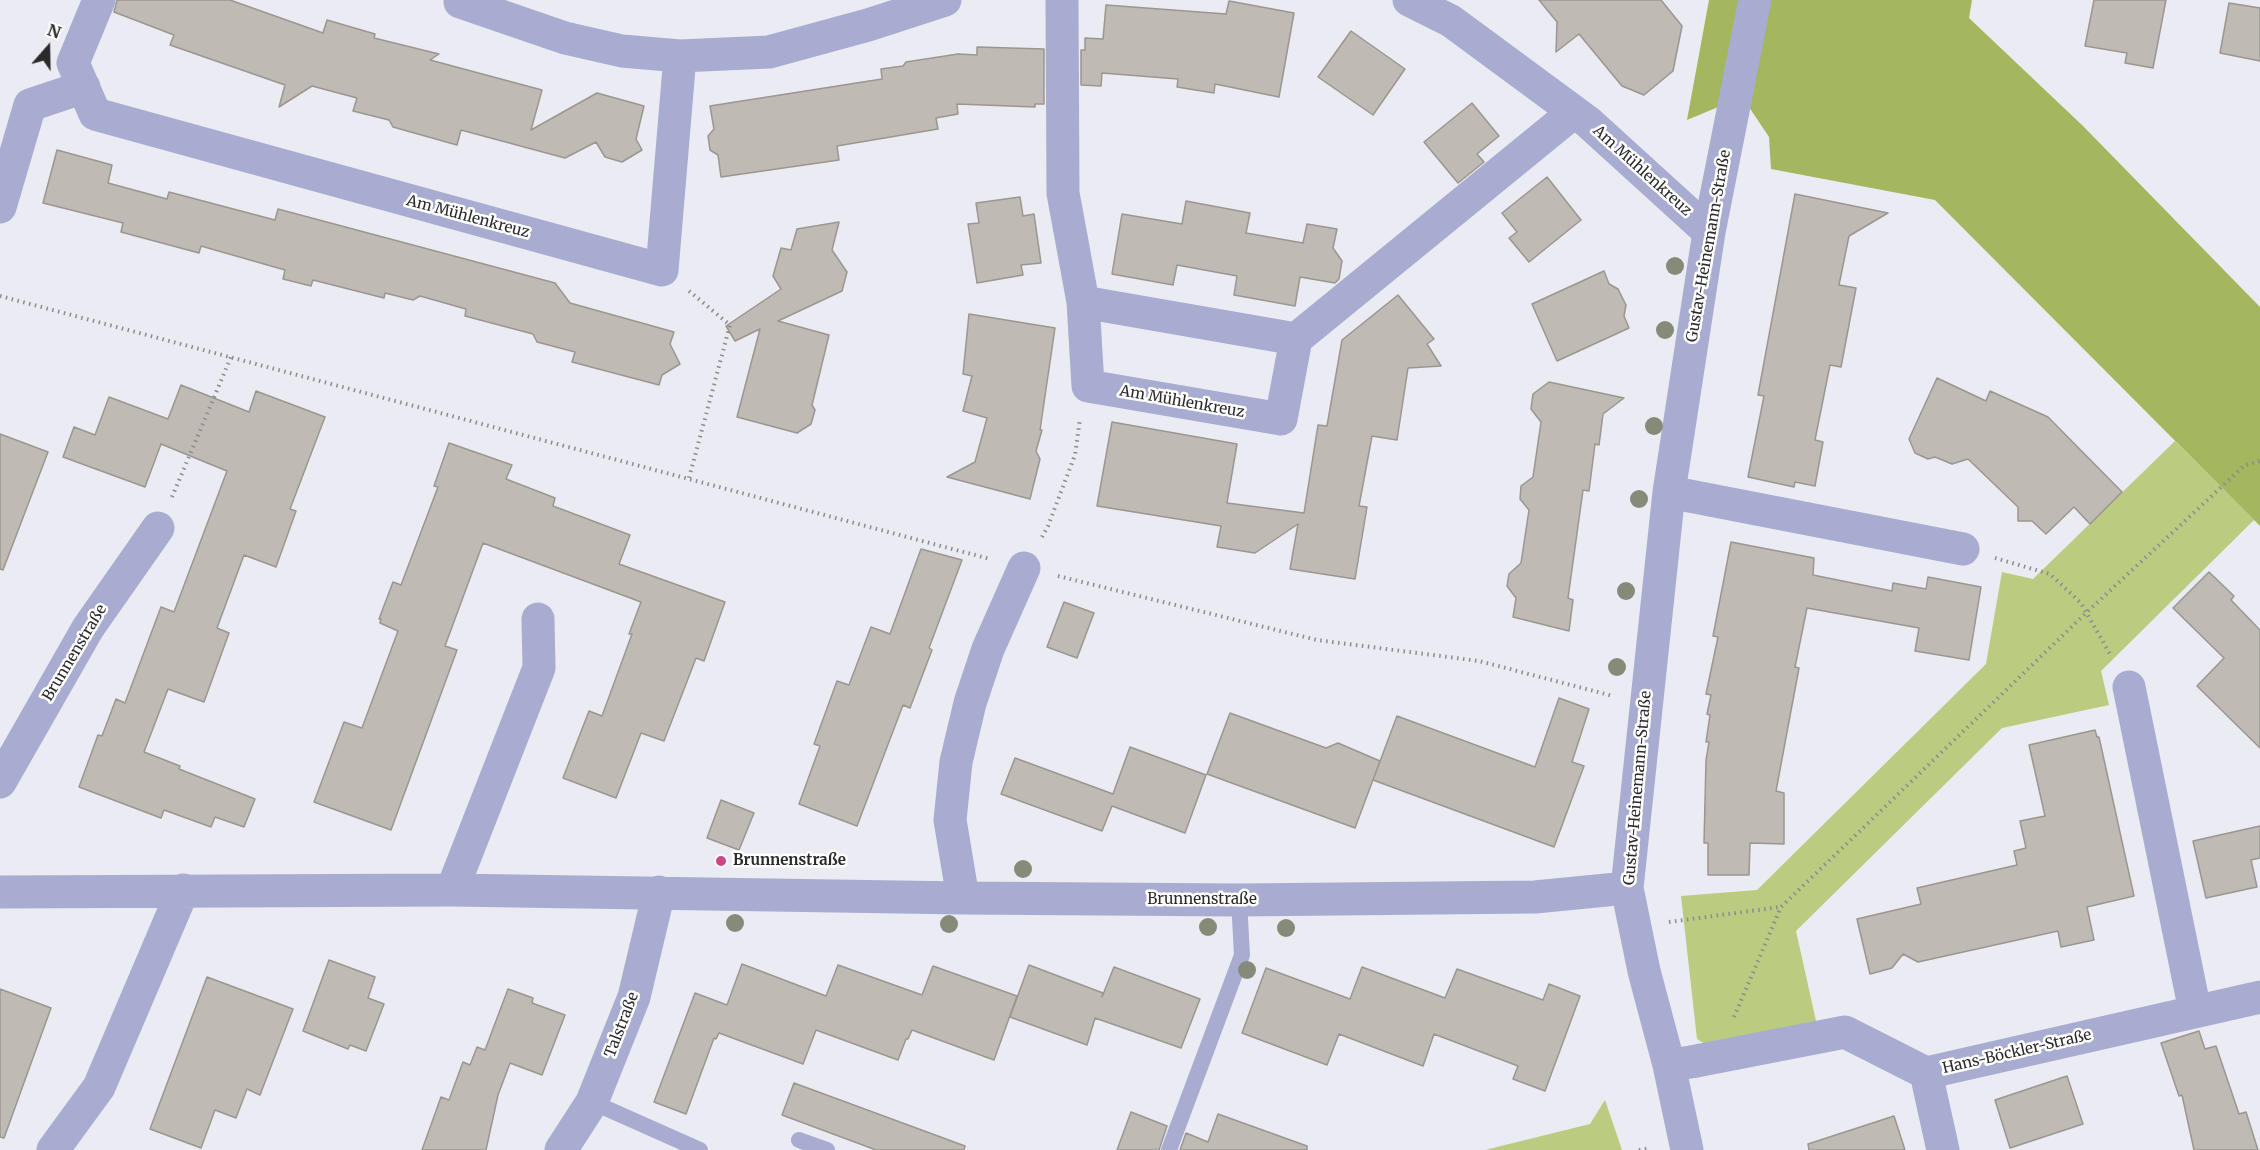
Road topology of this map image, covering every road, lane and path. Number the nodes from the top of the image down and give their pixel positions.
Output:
1 (99, 0) edge
2 (945, 0) edge
3 (1062, 0) edge
4 (1408, 0) edge
5 (1755, 0) edge
6 (458, 1) edge
7 (680, 56) junction
8 (84, 87) junction
9 (1574, 112) junction
10 (0, 207) edge
11 (1709, 232) junction
12 (662, 270) junction
13 (0, 296) edge
14 (1083, 302) junction
15 (1296, 339) junction
16 (231, 357) junction
17 (1088, 386) junction
18 (2260, 461) edge
19 (689, 478) junction
20 (1669, 492) junction
21 (158, 528) joint
22 (1963, 549) joint
23 (1024, 568) junction
24 (2086, 613) junction
25 (538, 619) dead end
26 (2129, 687) joint
27 (1646, 704) junction
28 (0, 782) edge
29 (1627, 888) junction
30 (183, 890) junction
31 (452, 890) junction
32 (0, 892) edge
33 (659, 892) junction
34 (963, 898) junction
35 (1239, 900) junction
36 (1781, 907) junction
37 (1635, 927) junction
38 (2260, 997) edge
39 (2195, 1011) junction
40 (1717, 1057) junction
41 (1669, 1065) junction
42 (1926, 1073) junction
43 (592, 1102) junction
44 (799, 1140) dead end
45 (53, 1150) edge
46 (561, 1150) edge
47 (700, 1150) edge
48 (827, 1150) edge
49 (1169, 1150) edge
50 (1687, 1150) edge
51 (1943, 1150) edge

1 - 8 street, Am Mühlenkreuz
2 - 7 street
3 - 14 street
4 - 9 street, Am Mühlenkreuz
5 - 11 street, Gustav-Heinemann-Straße
6 - 7 street
7 - 12 street
8 - 10 street
8 - 12 street, Am Mühlenkreuz
9 - 11 street, Am Mühlenkreuz
9 - 15 street
11 - 20 street, Gustav-Heinemann-Straße
12 - 19 path
13 - 16 path
14 - 15 street
14 - 17 street
15 - 17 street, Am Mühlenkreuz
16 - 19 path
16 - 21 path
17 - 23 path
18 - 24 path
19 - 23 path
20 - 22 street
20 - 27 street, Gustav-Heinemann-Straße
21 - 28 street, Brunnenstraße
22 - 24 path
23 - 27 path
23 - 34 street
24 - 26 path
24 - 36 path
25 - 31 street
26 - 39 street
27 - 29 street, Gustav-Heinemann-Straße
29 - 35 street, Brunnenstraße
29 - 37 street, Gustav-Heinemann-Straße
30 - 31 street, Brunnenstraße
30 - 32 street, Brunnenstraße
30 - 45 street
31 - 33 street, Brunnenstraße
33 - 34 street, Brunnenstraße
33 - 43 street, Talstraße
34 - 35 street, Brunnenstraße
35 - 49 lane
36 - 37 path
36 - 40 path
37 - 41 street, Gustav-Heinemann-Straße
38 - 39 street, Hans-Böckler-Straße
39 - 42 street, Hans-Böckler-Straße
40 - 41 street, Hans-Böckler-Straße
40 - 42 street, Hans-Böckler-Straße
41 - 50 street, Gustav-Heinemann-Straße
42 - 51 street
43 - 46 street, Talstraße
43 - 47 lane
44 - 48 lane

